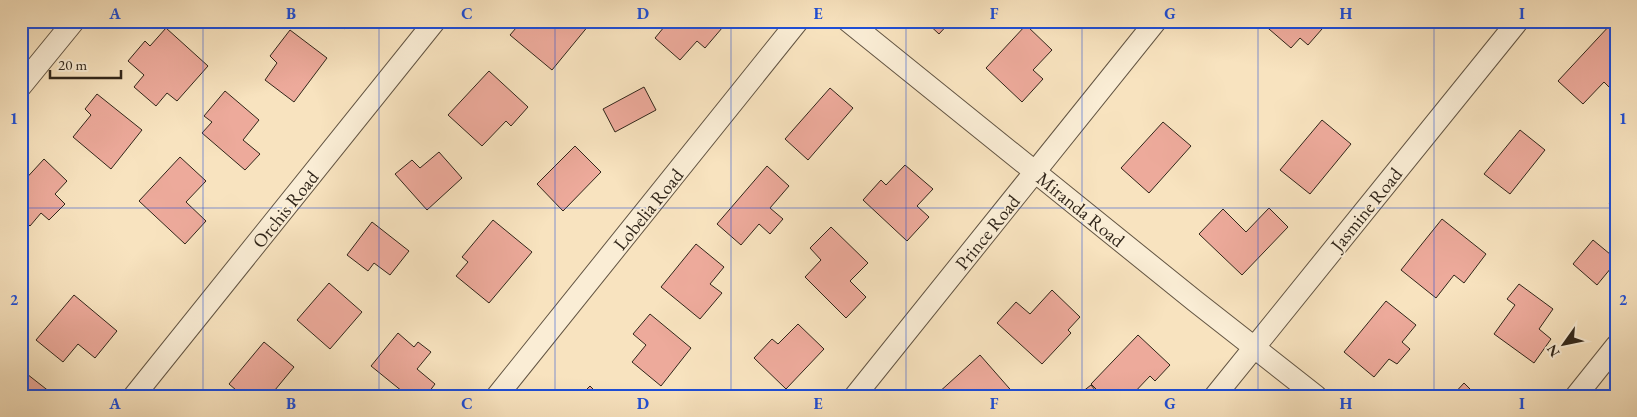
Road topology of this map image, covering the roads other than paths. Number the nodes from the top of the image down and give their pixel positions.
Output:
1 (74, 21) edge
2 (435, 21) edge
3 (798, 21) edge
4 (848, 21) edge
5 (1156, 21) edge
6 (1518, 21) edge
7 (21, 86) edge
8 (1035, 171) junction
9 (1616, 346) edge
10 (1254, 347) junction
11 (134, 396) edge
12 (497, 396) edge
13 (855, 396) edge
14 (1215, 396) edge
15 (1316, 396) edge
16 (1576, 396) edge

1 - 7 street
2 - 11 street, Orchis Road
3 - 12 street, Lobelia Road
4 - 8 street, Miranda Road
5 - 8 street, Prince Road
6 - 10 street, Jasmine Road
8 - 10 street, Miranda Road
8 - 13 street, Prince Road
9 - 16 street
10 - 14 street, Jasmine Road
10 - 15 street, Miranda Road

